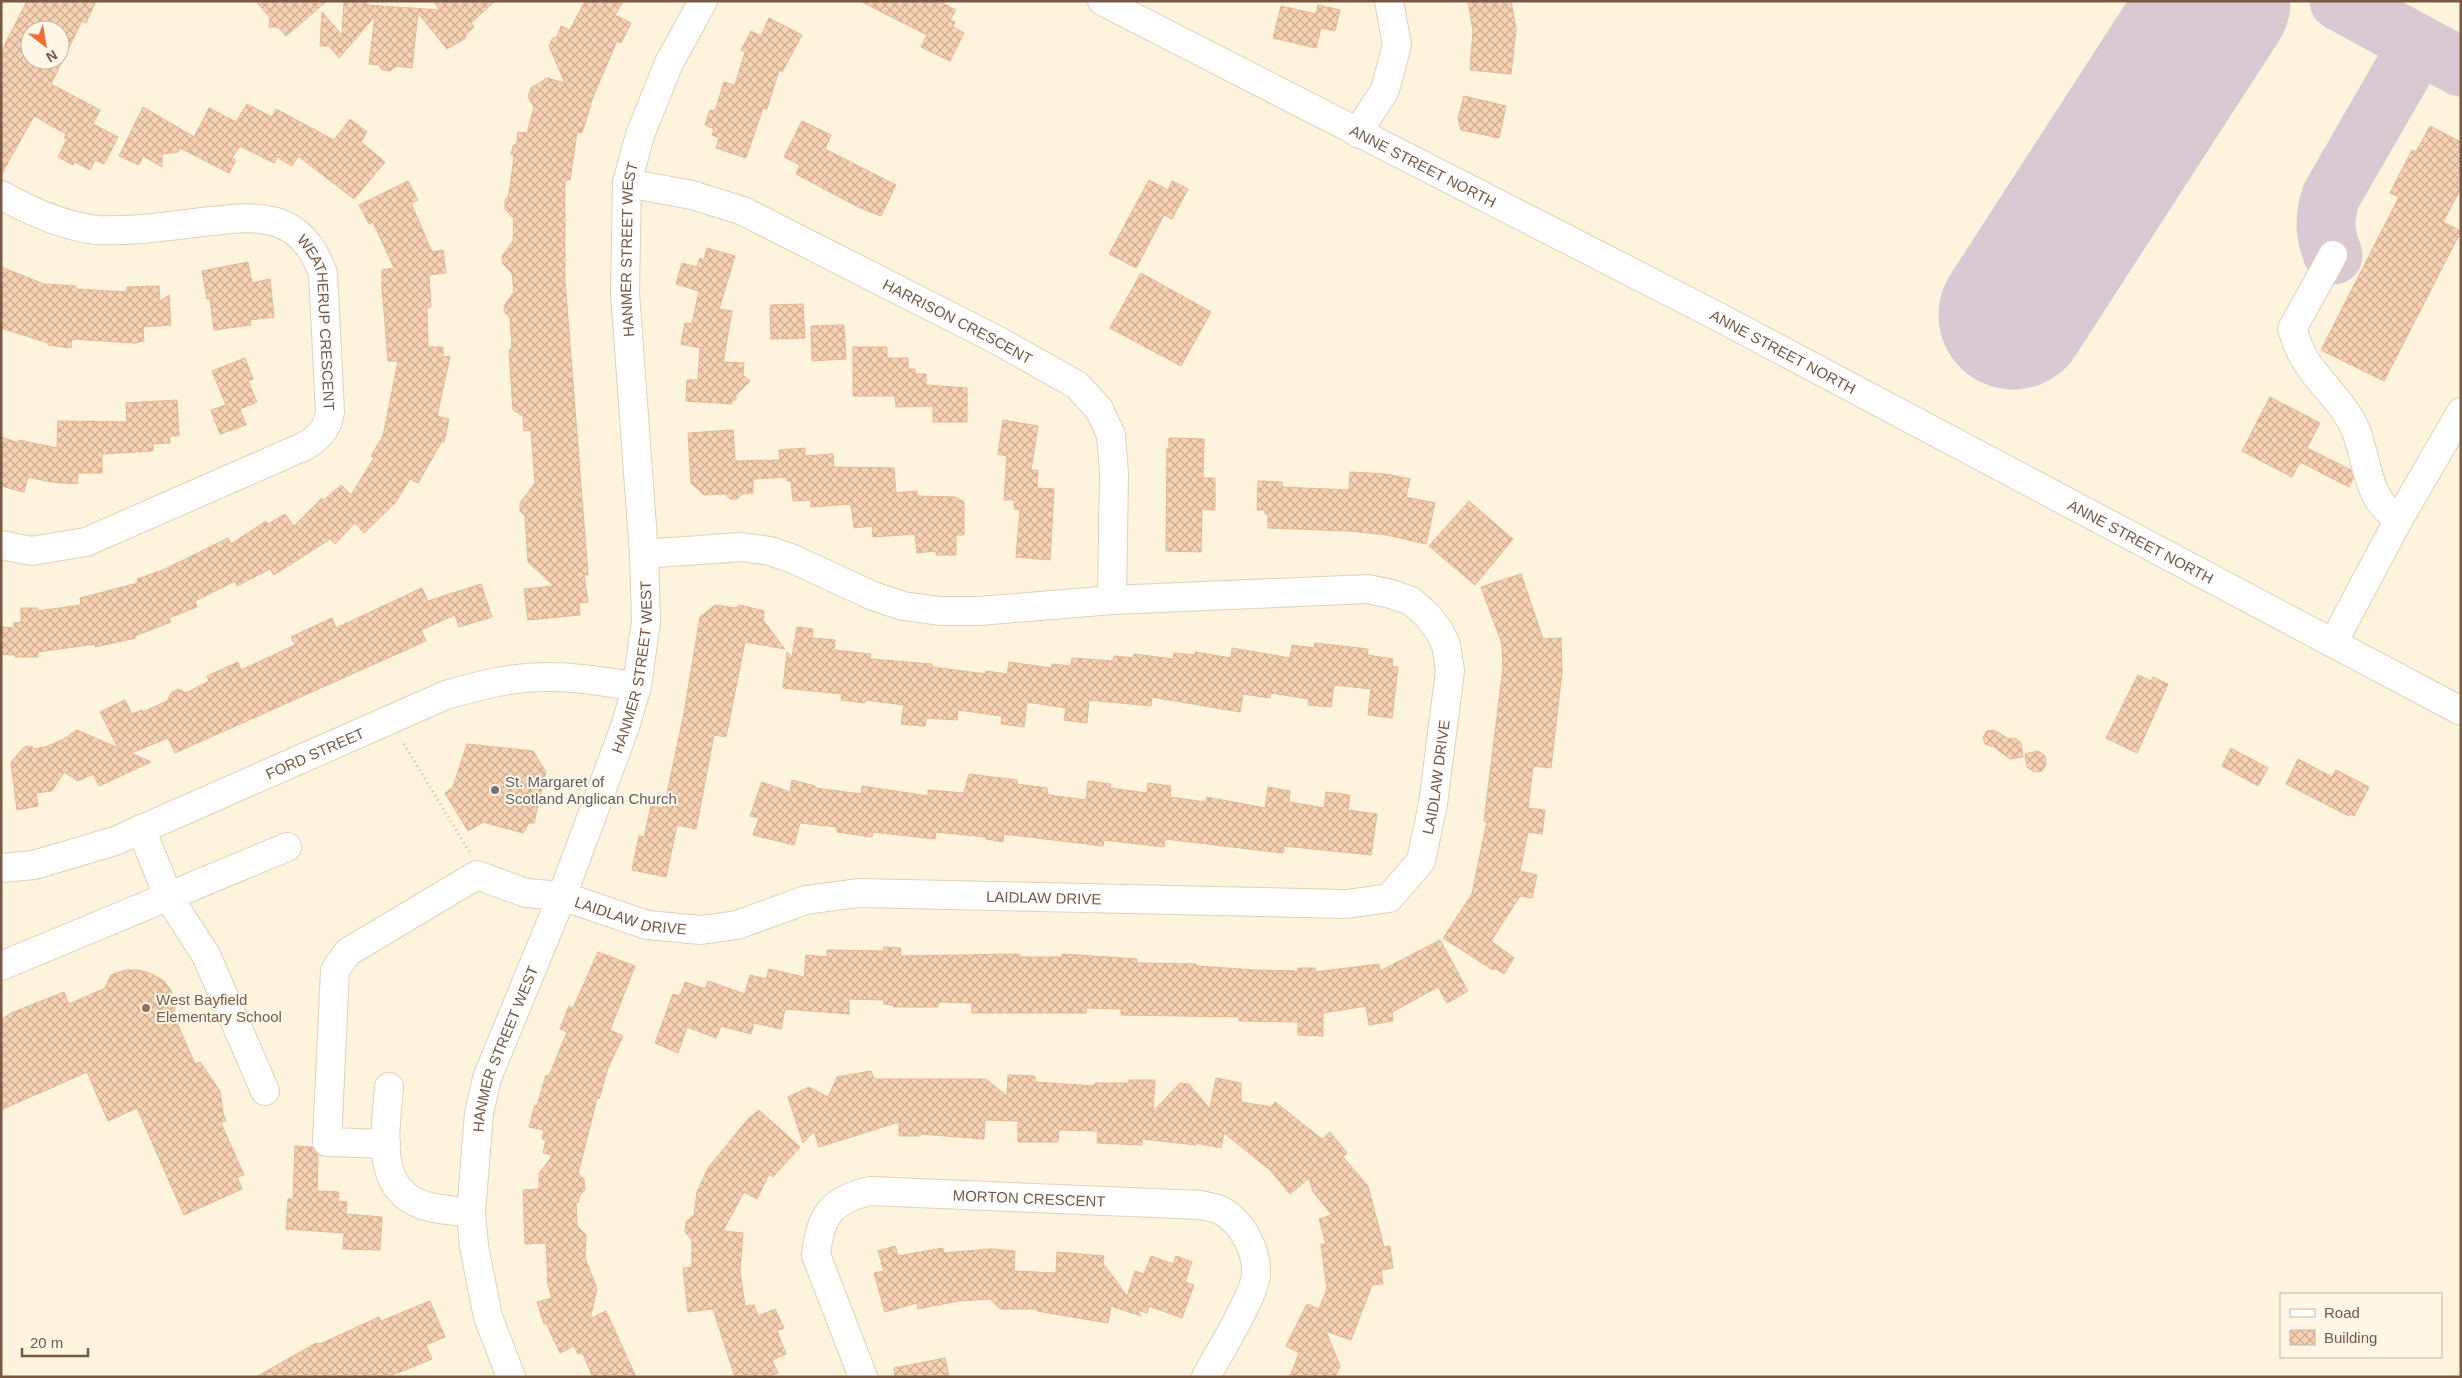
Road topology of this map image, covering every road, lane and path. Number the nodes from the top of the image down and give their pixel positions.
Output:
1 (703, 1) edge
2 (1102, 1) edge
3 (1389, 1) edge
4 (1357, 133) junction
5 (627, 183) junction
6 (1, 195) edge
7 (2333, 255) dead end
8 (2461, 412) edge
9 (2399, 519) junction
10 (1, 545) edge
11 (644, 554) junction
12 (1112, 600) junction
13 (2333, 643) junction
14 (637, 686) junction
15 (2461, 711) edge
16 (404, 744) dead end
17 (141, 829) junction
18 (287, 847) dead end
19 (470, 854) dead end
20 (1, 868) edge
21 (562, 896) junction
22 (169, 898) junction
23 (1, 966) edge
24 (389, 1087) dead end
25 (265, 1091) dead end
26 (386, 1144) junction
27 (472, 1213) junction
28 (511, 1377) edge
29 (863, 1377) edge
30 (1206, 1377) edge

1 - 5 street, HANMER STREET WEST
2 - 4 street, ANNE STREET NORTH
3 - 4 street
4 - 13 street, ANNE STREET NORTH
5 - 11 street, HANMER STREET WEST
5 - 12 street, HARRISON CRESCENT
6 - 10 street, WEATHERUP CRESCENT
7 - 9 street
8 - 9 street
9 - 13 street
11 - 12 street, LAIDLAW DRIVE
11 - 14 street, HANMER STREET WEST
12 - 21 street, LAIDLAW DRIVE
13 - 15 street, ANNE STREET NORTH
14 - 17 street, FORD STREET
14 - 21 street, HANMER STREET WEST
16 - 19 path
17 - 20 street, FORD STREET
17 - 22 street
18 - 22 street
21 - 26 street, LAIDLAW DRIVE
21 - 27 street, HANMER STREET WEST
22 - 23 street
22 - 25 street
24 - 26 street
26 - 27 street
27 - 28 street, HANMER STREET WEST
29 - 30 street, MORTON CRESCENT

